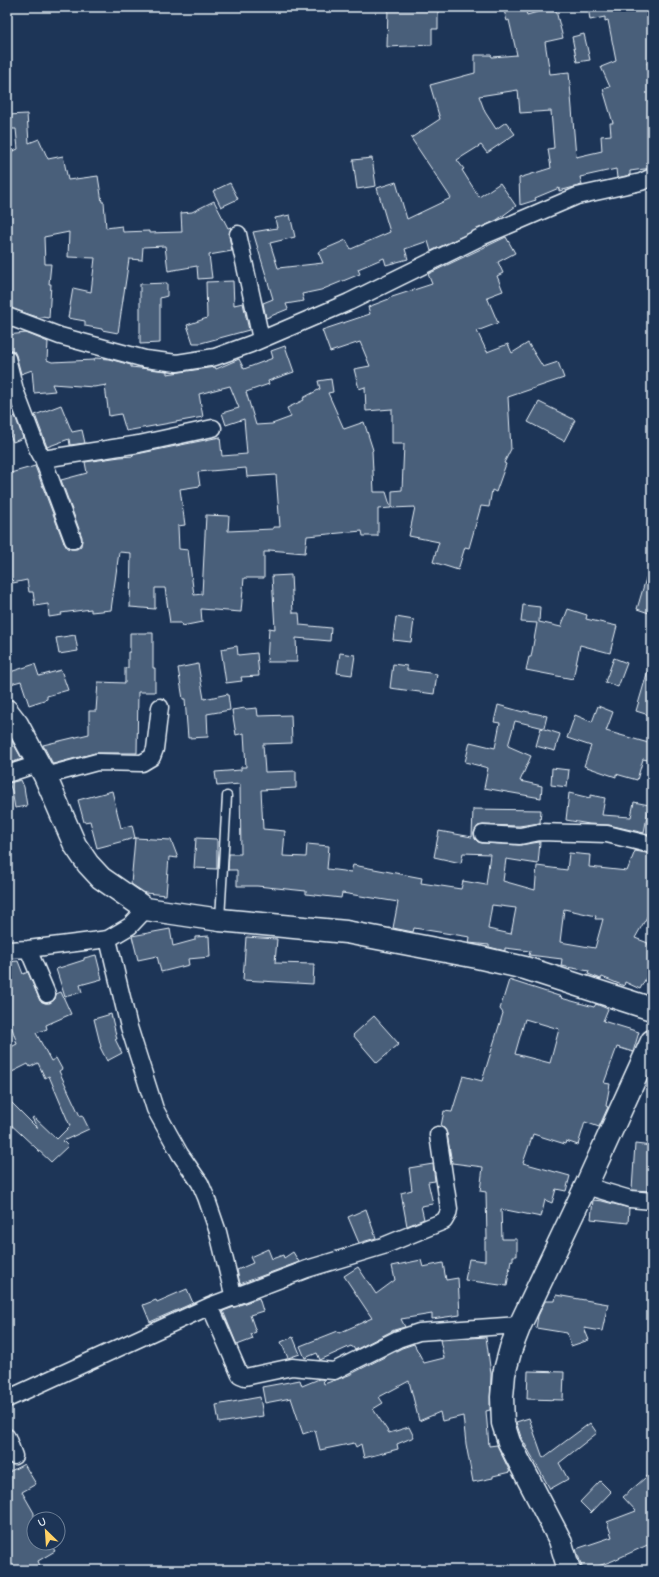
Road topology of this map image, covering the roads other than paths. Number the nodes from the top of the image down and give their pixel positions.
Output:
1 (652, 177) edge
2 (238, 234) dead end
3 (7, 316) edge
4 (261, 339) junction
5 (7, 358) edge
6 (213, 428) dead end
7 (43, 459) junction
8 (73, 540) dead end
9 (160, 707) dead end
10 (7, 711) edge
11 (42, 770) junction
12 (7, 774) edge
13 (227, 796) dead end
14 (483, 834) dead end
15 (652, 845) edge
16 (146, 909) junction
17 (220, 920) junction
18 (108, 938) junction
19 (28, 949) junction
20 (7, 950) edge
21 (47, 994) dead end
22 (652, 1009) edge
23 (652, 1041) edge
24 (438, 1136) dead end
25 (586, 1186) junction
26 (652, 1201) edge
27 (234, 1298) junction
28 (210, 1306) junction
29 (520, 1325) junction
30 (7, 1399) edge
31 (7, 1437) edge
32 (14, 1456) dead end
33 (570, 1570) edge

1 - 4 street
2 - 4 street
3 - 4 street
5 - 7 street
6 - 7 street
7 - 8 street
9 - 11 street
10 - 11 street
11 - 12 street
11 - 16 street
13 - 17 lane
14 - 15 street
16 - 17 street
16 - 18 street
17 - 22 street
18 - 19 street
18 - 27 street
19 - 20 street
19 - 21 street
23 - 25 street
24 - 27 street
25 - 26 street
25 - 29 street
27 - 28 street
28 - 29 street
28 - 30 street
29 - 33 street
31 - 32 street

